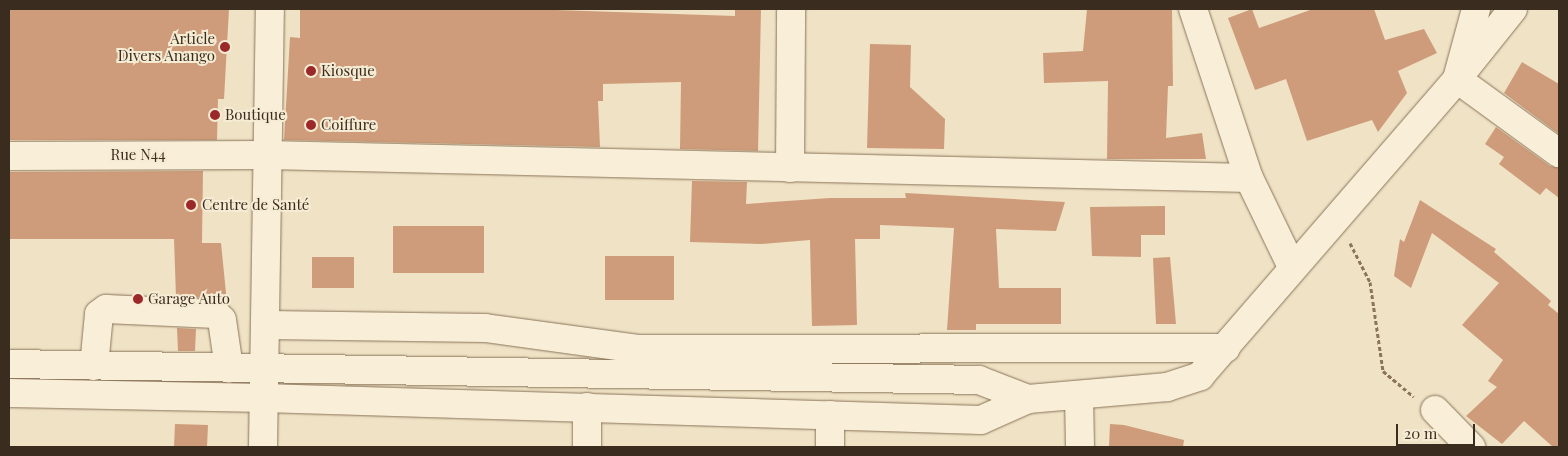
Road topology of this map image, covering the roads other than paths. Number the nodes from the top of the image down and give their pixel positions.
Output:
1 (270, 9) edge
2 (791, 9) edge
3 (1193, 9) edge
4 (1476, 9) edge
5 (1513, 9) edge
6 (1457, 80) junction
7 (1559, 152) edge
8 (268, 155) junction
9 (9, 156) edge
10 (790, 168) junction
11 (1249, 178) junction
12 (1292, 266) junction
13 (267, 325) junction
14 (1226, 348) junction
15 (9, 364) edge
16 (94, 366) junction
17 (229, 368) junction
18 (266, 369) junction
19 (9, 393) edge
20 (1080, 395) junction
21 (264, 398) junction
22 (1028, 399) junction
23 (587, 407) junction
24 (1435, 410) road end
25 (830, 415) junction
26 (262, 447) edge
27 (587, 447) edge
28 (830, 447) edge
29 (1080, 447) edge
30 (1471, 447) edge

1 - 8 street
2 - 10 street
3 - 11 street
4 - 6 street
5 - 6 street
6 - 7 street
6 - 12 street
8 - 9 street, Rue N44
8 - 10 street, Rue N44
8 - 13 street
10 - 11 street, Rue N44
11 - 12 street
12 - 14 street
13 - 14 street
13 - 18 street
14 - 20 street
15 - 16 street
16 - 17 street
16 - 17 street
17 - 18 street
18 - 21 street
18 - 22 street
19 - 21 street
20 - 22 street
20 - 29 street
21 - 23 street
21 - 26 street
22 - 25 street
23 - 25 street
23 - 27 street
24 - 30 street
25 - 28 street

